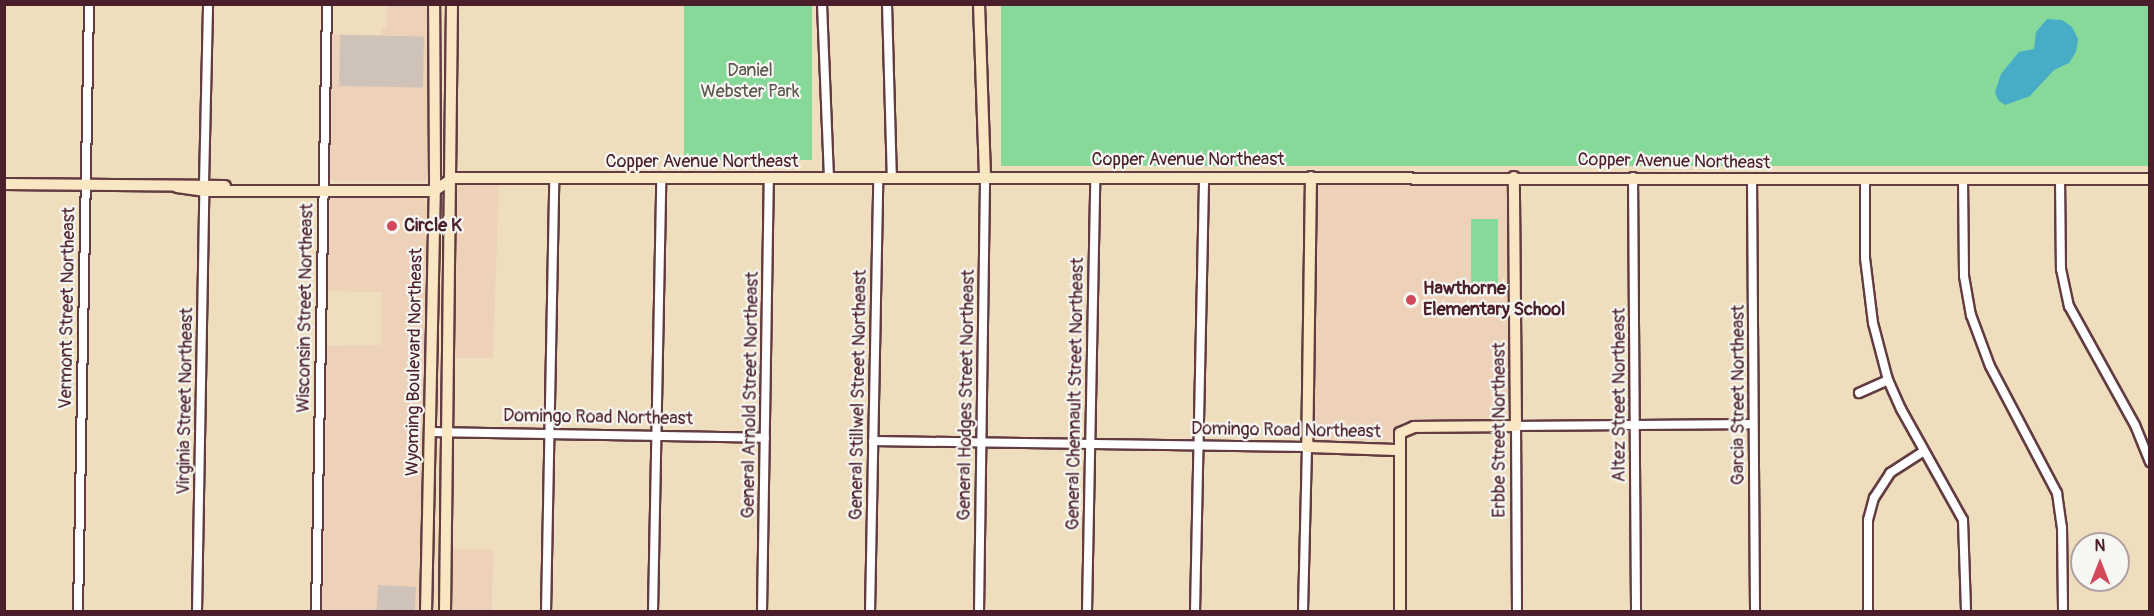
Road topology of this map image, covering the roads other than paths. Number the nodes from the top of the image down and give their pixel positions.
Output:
1 (89, 4) edge
2 (208, 4) edge
3 (327, 4) edge
4 (434, 4) edge
5 (452, 4) edge
6 (822, 4) edge
7 (887, 4) edge
8 (979, 4) edge
9 (1095, 177) junction
10 (1204, 177) junction
11 (1311, 177) junction
12 (1514, 177) junction
13 (1633, 177) junction
14 (453, 178) junction
15 (554, 178) junction
16 (769, 178) junction
17 (829, 178) junction
18 (878, 178) junction
19 (892, 178) junction
20 (985, 178) junction
21 (2060, 178) junction
22 (661, 179) junction
23 (1752, 179) junction
24 (1963, 179) junction
25 (2150, 179) edge
26 (1865, 180) junction
27 (4, 184) edge
28 (86, 186) junction
29 (204, 187) junction
30 (324, 189) junction
31 (434, 191) junction
32 (1888, 380) junction
33 (1859, 393) dead end
34 (1754, 424) junction
35 (1635, 425) junction
36 (1516, 426) junction
37 (430, 432) junction
38 (448, 432) junction
39 (548, 434) junction
40 (656, 436) junction
41 (765, 438) junction
42 (873, 441) junction
43 (982, 442) junction
44 (1089, 444) junction
45 (1198, 446) junction
46 (1307, 447) junction
47 (1398, 450) junction
48 (1924, 451) junction
49 (2150, 462) edge
50 (427, 609) edge
51 (78, 612) edge
52 (197, 612) edge
53 (316, 612) edge
54 (444, 612) edge
55 (546, 612) edge
56 (653, 612) edge
57 (762, 612) edge
58 (870, 612) edge
59 (979, 612) edge
60 (1087, 612) edge
61 (1195, 612) edge
62 (1303, 612) edge
63 (1400, 612) edge
64 (1517, 612) edge
65 (1636, 612) edge
66 (1755, 612) edge
67 (1868, 612) edge
68 (1966, 612) edge
69 (2064, 612) edge

1 - 28 street, Vermont Street Northeast
2 - 29 street, Virginia Street Northeast
3 - 30 street, Wisconsin Street Northeast
4 - 31 street, Wyoming Boulevard Northeast
5 - 14 street, Wyoming Boulevard Northeast
6 - 17 street
7 - 19 street
8 - 20 street
9 - 10 street, Copper Avenue Northeast
9 - 20 street, Copper Avenue Northeast
9 - 44 street, General Chennault Street Northeast
10 - 11 street, Copper Avenue Northeast
10 - 45 street
11 - 12 street, Copper Avenue Northeast
11 - 46 street
12 - 13 street, Copper Avenue Northeast
12 - 36 street, Erbbe Street Northeast
13 - 23 street, Copper Avenue Northeast
13 - 35 street, Altez Street Northeast
14 - 15 street, Copper Avenue Northeast
14 - 31 street
14 - 38 street, Wyoming Boulevard Northeast
15 - 22 street, Copper Avenue Northeast
15 - 39 street
16 - 17 street, Copper Avenue Northeast
16 - 22 street, Copper Avenue Northeast
16 - 41 street, General Arnold Street Northeast
17 - 18 street, Copper Avenue Northeast
18 - 19 street, Copper Avenue Northeast
18 - 42 street, General Stillwel Street Northeast
19 - 20 street, Copper Avenue Northeast
20 - 43 street, General Hodges Street Northeast
21 - 24 street, Copper Avenue Northeast
21 - 25 street, Copper Avenue Northeast
21 - 49 street
22 - 40 street
23 - 26 street, Copper Avenue Northeast
23 - 34 street, Garcia Street Northeast
24 - 26 street, Copper Avenue Northeast
24 - 69 street
26 - 32 street
27 - 28 street
28 - 29 street
28 - 51 street, Vermont Street Northeast
29 - 30 street
29 - 52 street, Virginia Street Northeast
30 - 31 street
30 - 53 street, Wisconsin Street Northeast
31 - 37 street, Wyoming Boulevard Northeast
32 - 33 street
32 - 48 street
34 - 35 street, Domingo Road Northeast
34 - 66 street, Garcia Street Northeast
35 - 36 street, Domingo Road Northeast
35 - 65 street, Altez Street Northeast
36 - 47 street, Domingo Road Northeast
36 - 64 street, Erbbe Street Northeast
37 - 38 street, Domingo Road Northeast
37 - 50 street, Wyoming Boulevard Northeast
38 - 39 street, Domingo Road Northeast
38 - 54 street, Wyoming Boulevard Northeast
39 - 40 street, Domingo Road Northeast
39 - 55 street
40 - 41 street, Domingo Road Northeast
40 - 56 street
41 - 57 street, General Arnold Street Northeast
42 - 43 street, Domingo Road Northeast
42 - 58 street, General Stillwel Street Northeast
43 - 44 street, Domingo Road Northeast
43 - 59 street, General Hodges Street Northeast
44 - 45 street, Domingo Road Northeast
44 - 60 street, General Chennault Street Northeast
45 - 46 street, Domingo Road Northeast
45 - 61 street
46 - 47 street, Domingo Road Northeast
46 - 62 street
47 - 63 street
48 - 67 street
48 - 68 street

